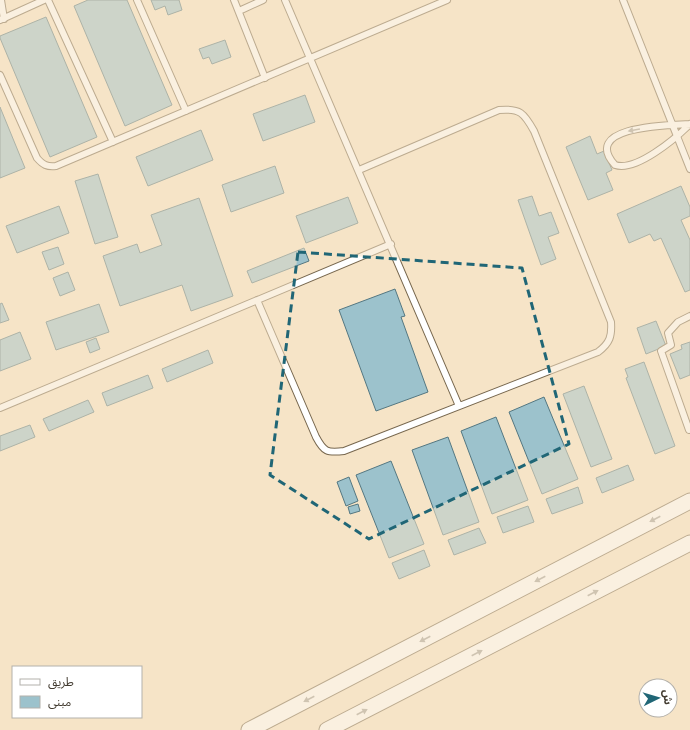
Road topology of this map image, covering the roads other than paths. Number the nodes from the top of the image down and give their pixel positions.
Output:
1 (1, 0) edge
2 (44, 0) edge
3 (48, 0) edge
4 (137, 0) edge
5 (234, 0) edge
6 (264, 0) edge
7 (285, 0) edge
8 (447, 0) edge
9 (623, 0) edge
10 (239, 11) junction
11 (2, 20) edge
12 (310, 59) junction
13 (0, 75) edge
14 (265, 78) junction
15 (186, 111) junction
16 (690, 124) edge
17 (672, 125) junction
18 (677, 136) junction
19 (113, 142) junction
20 (690, 169) edge
21 (359, 170) junction
22 (391, 244) junction
23 (257, 300) junction
24 (690, 316) edge
25 (459, 406) junction
26 (0, 408) edge
27 (689, 430) dead end
28 (690, 501) edge
29 (690, 543) edge
30 (249, 730) edge
31 (327, 730) edge

1 - 11 lane
2 - 11 lane
3 - 19 lane
4 - 15 lane
5 - 10 lane
6 - 10 lane
7 - 12 lane
8 - 12 lane
9 - 17 lane
10 - 14 lane
12 - 14 lane
12 - 21 lane
13 - 19 lane
14 - 15 lane
15 - 19 lane
16 - 17 lane
16 - 18 lane
17 - 18 lane
17 -> 18 lane
18 - 20 lane
21 - 22 lane
21 - 25 lane
22 - 23 lane
22 - 25 lane
23 - 25 lane
23 - 26 lane
24 - 27 lane
28 -> 30 street
31 -> 29 street

